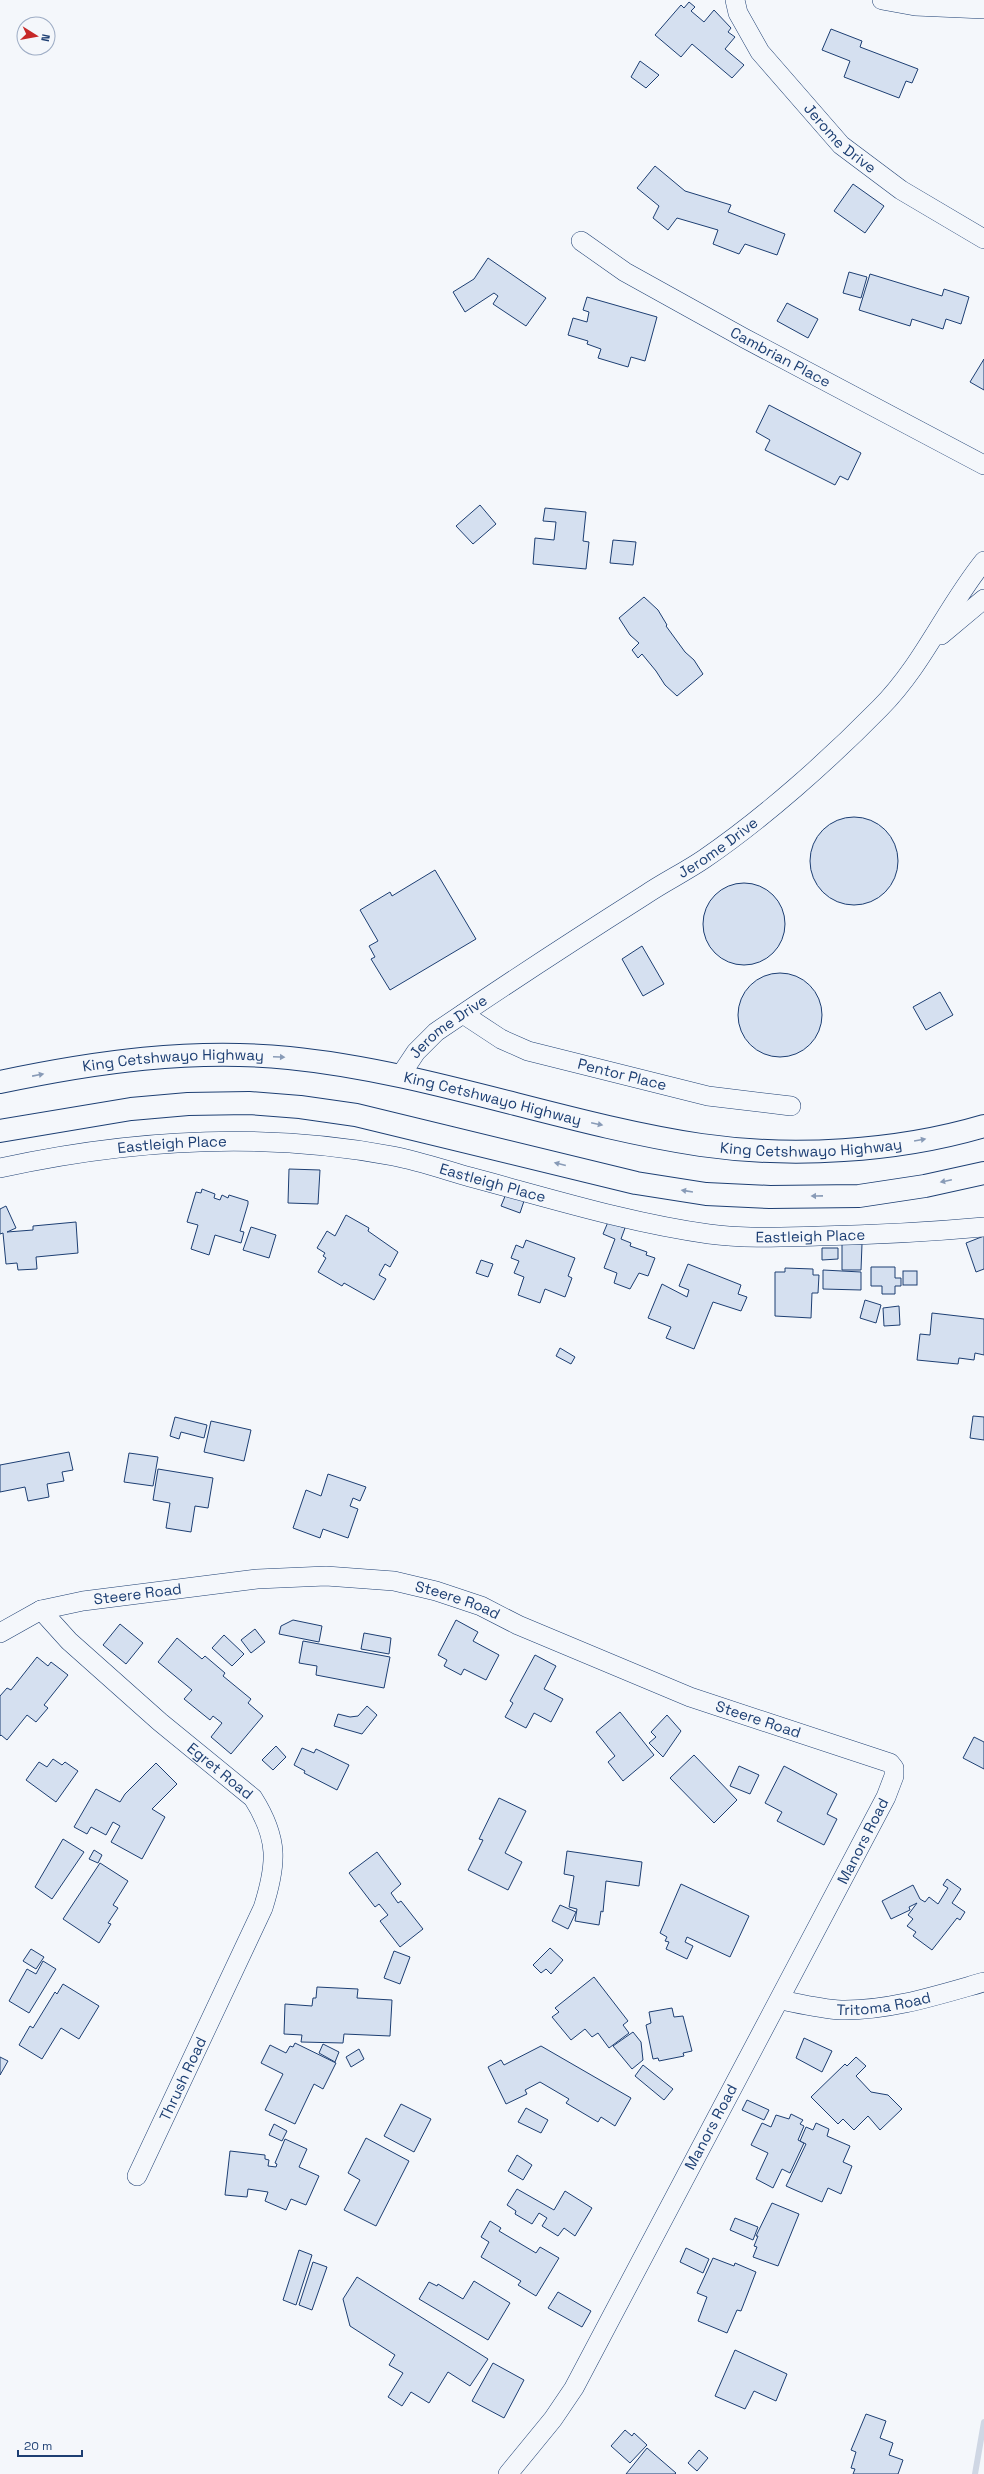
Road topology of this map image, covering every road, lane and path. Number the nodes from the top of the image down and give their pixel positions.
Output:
1 (735, 0) edge
2 (882, 0) edge
3 (984, 10) edge
4 (984, 239) edge
5 (581, 241) dead end
6 (984, 465) edge
7 (984, 562) edge
8 (984, 600) edge
9 (931, 643) junction
10 (463, 1014) junction
11 (400, 1076) junction
12 (0, 1082) edge
13 (791, 1106) dead end
14 (984, 1126) edge
15 (0, 1131) edge
16 (0, 1168) edge
17 (984, 1173) edge
18 (984, 1227) edge
19 (41, 1610) junction
20 (0, 1633) edge
21 (894, 1768) joint
22 (229, 1982) joint
23 (984, 1982) edge
24 (781, 2000) junction
25 (137, 2176) dead end
26 (508, 2474) edge

1 - 4 street, Jerome Drive
2 - 3 street
5 - 6 street, Cambrian Place
7 - 9 street, Jerome Drive
8 - 9 street
9 - 10 street, Jerome Drive
10 - 11 street, Jerome Drive
10 - 13 street, Pentor Place
12 -> 11 highway, King Cetshwayo Highway
11 -> 14 highway, King Cetshwayo Highway
17 -> 15 highway
16 - 18 street, Eastleigh Place
19 - 20 street, Steere Road
19 - 21 street, Steere Road
19 - 22 street, Egret Road
21 - 24 street, Manors Road
22 - 25 street, Thrush Road
23 - 24 street, Tritoma Road
24 - 26 street, Manors Road

